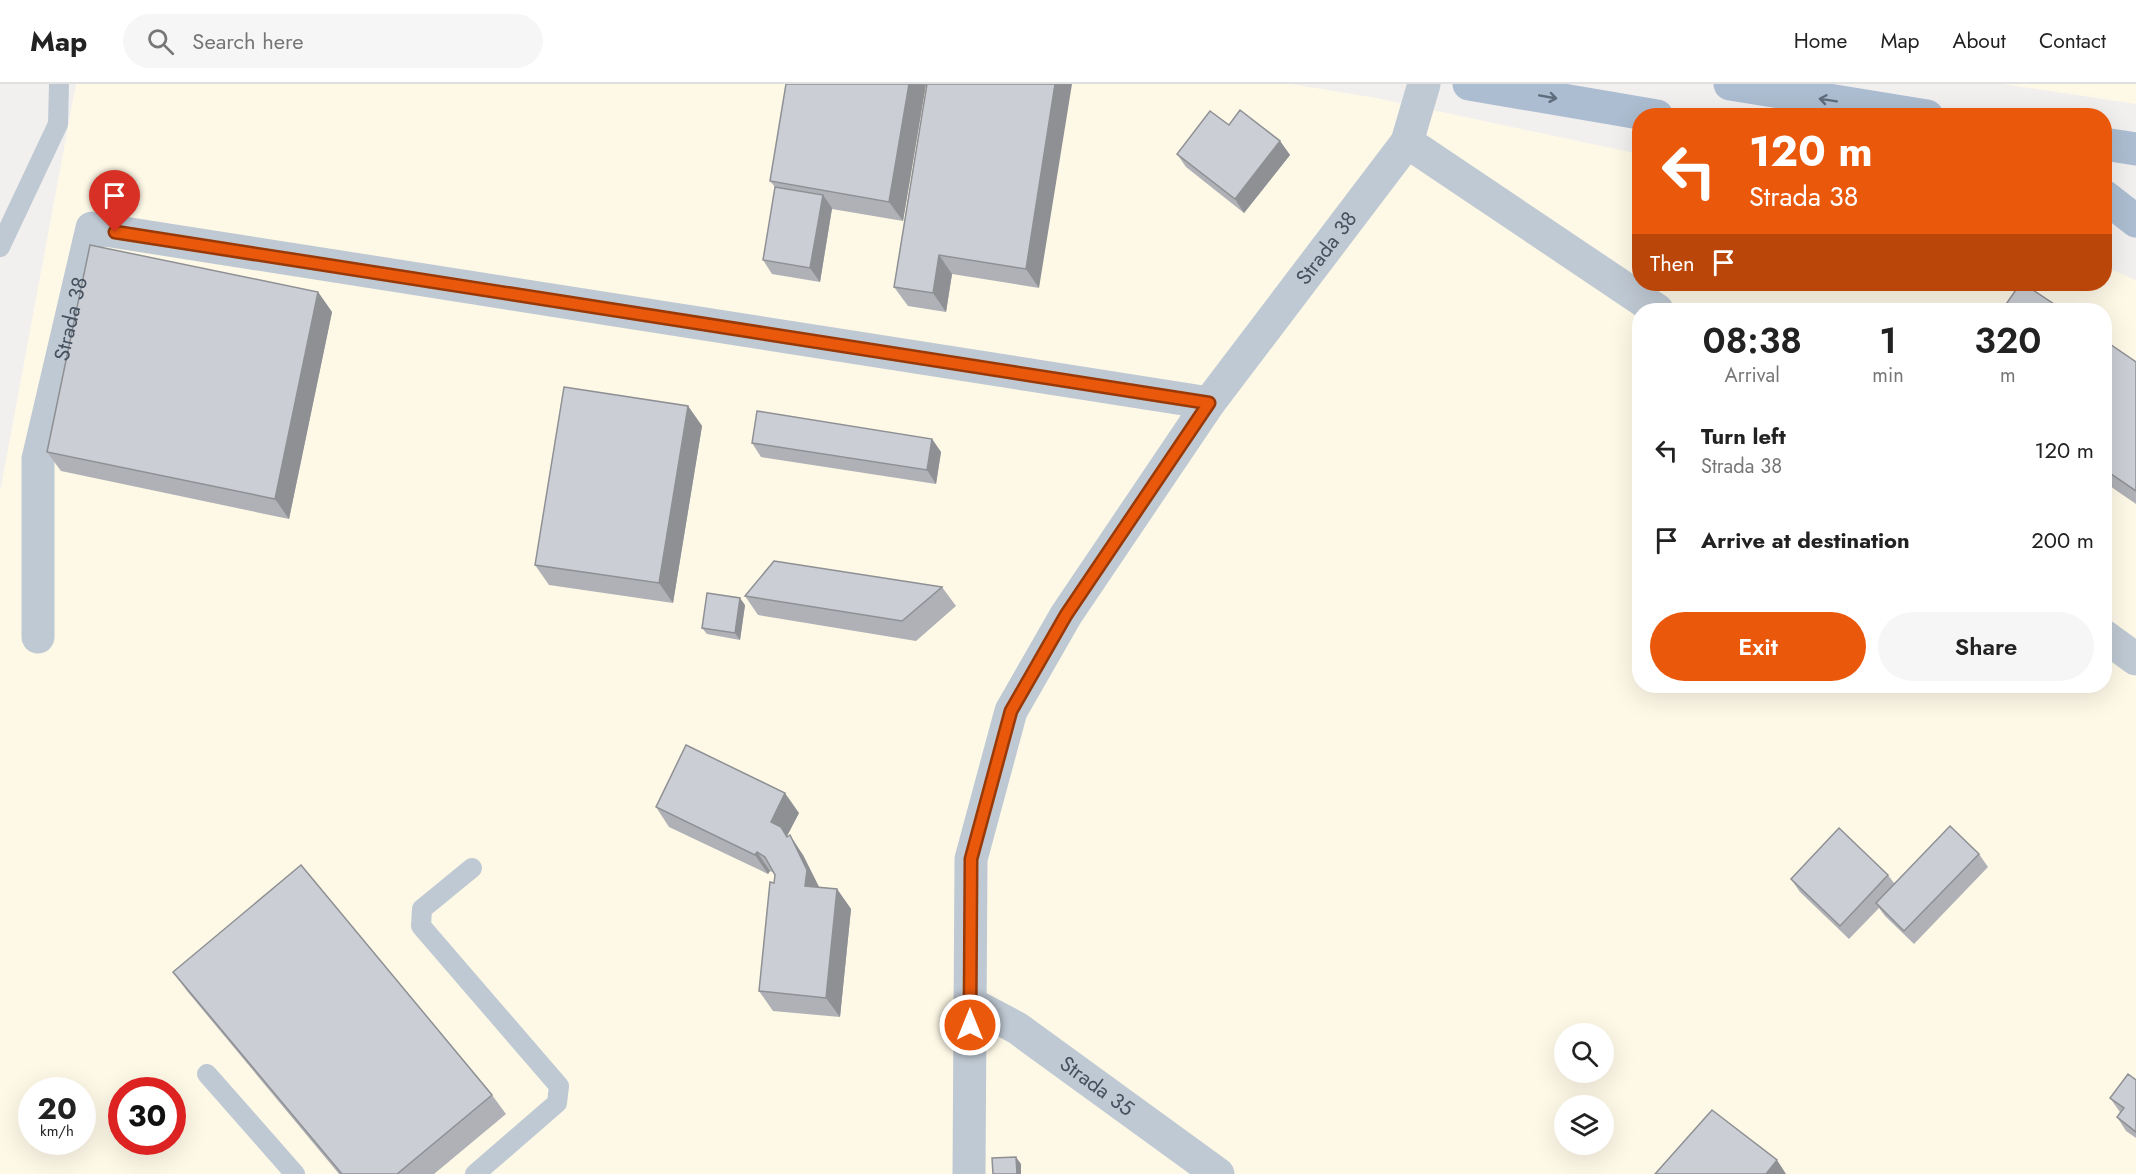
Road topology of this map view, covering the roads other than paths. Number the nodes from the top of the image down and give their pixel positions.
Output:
1 (58, 84) edge
2 (1424, 84) edge
3 (1469, 84) edge
4 (1730, 84) edge
5 (1878, 108) edge
6 (1632, 112) edge
7 (1407, 142) junction
8 (2112, 145) edge
9 (2136, 149) edge
10 (2112, 192) edge
11 (2136, 197) edge
12 (2112, 202) edge
13 (2136, 221) edge
14 (0, 247) edge
15 (1647, 303) edge
16 (1209, 403) junction
17 (38, 637) dead end
18 (2112, 642) edge
19 (2136, 659) edge
20 (472, 868) dead end
21 (970, 1003) junction
22 (207, 1074) dead end
23 (295, 1174) edge
24 (475, 1174) edge
25 (969, 1174) edge
26 (1218, 1174) edge

1 - 14 lane
2 - 7 street, Strada 38
3 -> 6 main road
5 -> 4 main road
7 - 15 street
7 - 16 street, Strada 38
8 - 9 main road
10 - 11 main road
12 - 13 main road
16 - 17 street, Strada 38
16 - 21 street, Strada 38
18 - 19 street
20 - 24 lane
21 - 25 street, Strada 38
21 - 26 street, Strada 35
22 - 23 lane

